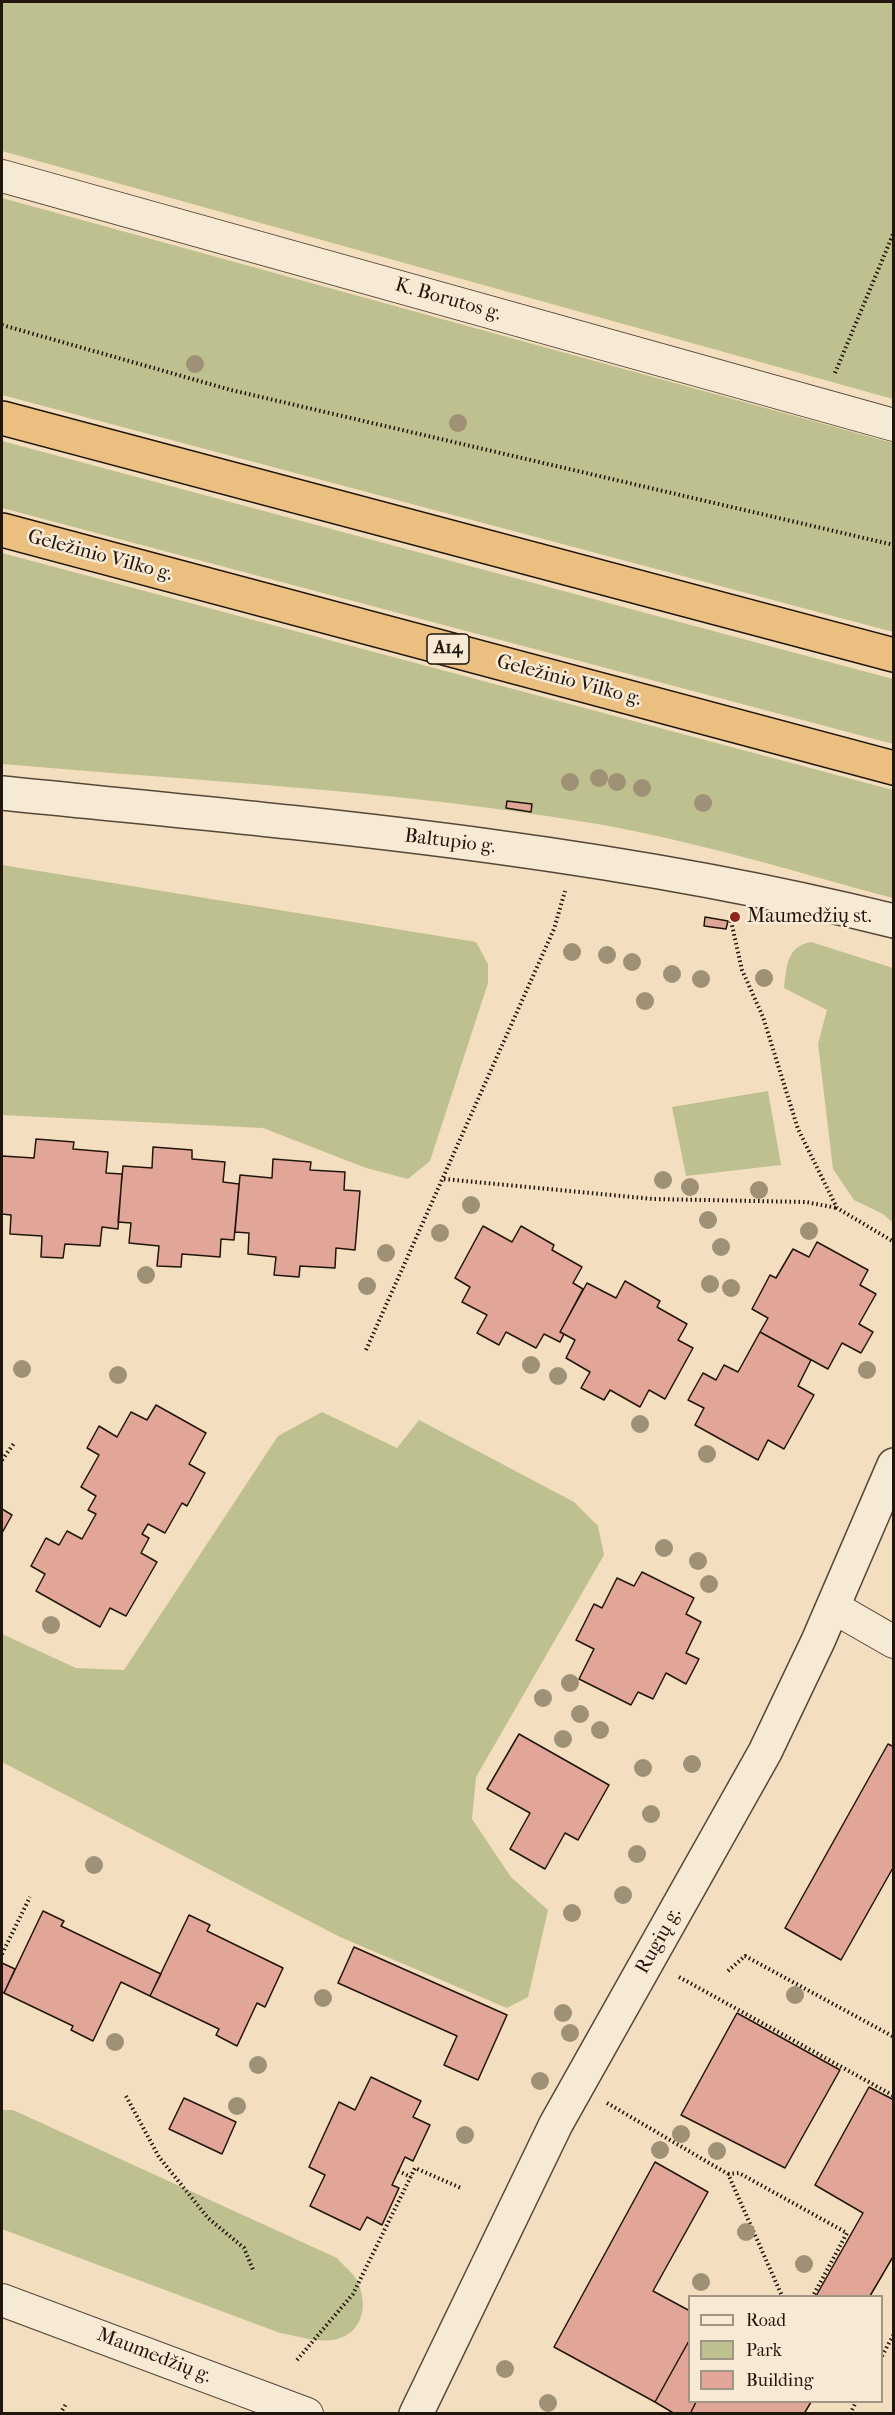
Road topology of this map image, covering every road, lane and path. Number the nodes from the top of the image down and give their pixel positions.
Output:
1 (2, 176) edge
2 (894, 232) edge
3 (2, 325) edge
4 (822, 404) junction
5 (2, 418) edge
6 (894, 424) edge
7 (2, 530) edge
8 (894, 545) edge
9 (894, 655) edge
10 (894, 768) edge
11 (2, 793) edge
12 (571, 858) junction
13 (730, 917) dead end
14 (894, 921) edge
15 (444, 1179) junction
16 (837, 1208) junction
17 (894, 1242) edge
18 (366, 1350) dead end
19 (15, 1442) dead end
20 (2, 1460) edge
21 (894, 1465) edge
22 (832, 1607) junction
23 (894, 1642) edge
24 (30, 1897) dead end
25 (4, 1941) edge
26 (2, 1954) edge
27 (728, 1971) dead end
28 (673, 1973) dead end
29 (894, 2037) edge
30 (126, 2096) dead end
31 (894, 2096) edge
32 (599, 2098) dead end
33 (398, 2171) dead end
34 (728, 2174) junction
35 (411, 2177) junction
36 (461, 2188) dead end
37 (254, 2272) dead end
38 (782, 2295) edge
39 (814, 2295) edge
40 (2, 2300) edge
41 (894, 2334) edge
42 (883, 2354) edge
43 (297, 2360) dead end
44 (66, 2404) dead end
45 (60, 2414) edge
46 (307, 2414) edge
47 (416, 2414) edge

1 - 4 street, K. Borutos g.
2 - 4 path
3 - 8 path
4 - 6 street, K. Borutos g.
5 - 9 highway
7 - 10 highway, Geležinio Vilko g. / A14
11 - 12 street, Baltupio g.
12 - 14 street, Baltupio g.
12 - 15 path
13 - 16 path
15 - 16 path
15 - 18 path
16 - 17 path
19 - 20 path
21 - 22 street, Rugių g.
22 - 23 street
22 - 47 street, Rugių g.
24 - 25 path
25 - 26 path
27 - 29 path
28 - 31 path
30 - 37 path
32 - 34 path
33 - 35 path
34 - 38 path
34 - 39 path
35 - 36 path
35 - 43 path
40 - 46 street, Maumedžių g.
41 - 42 path
44 - 45 path

